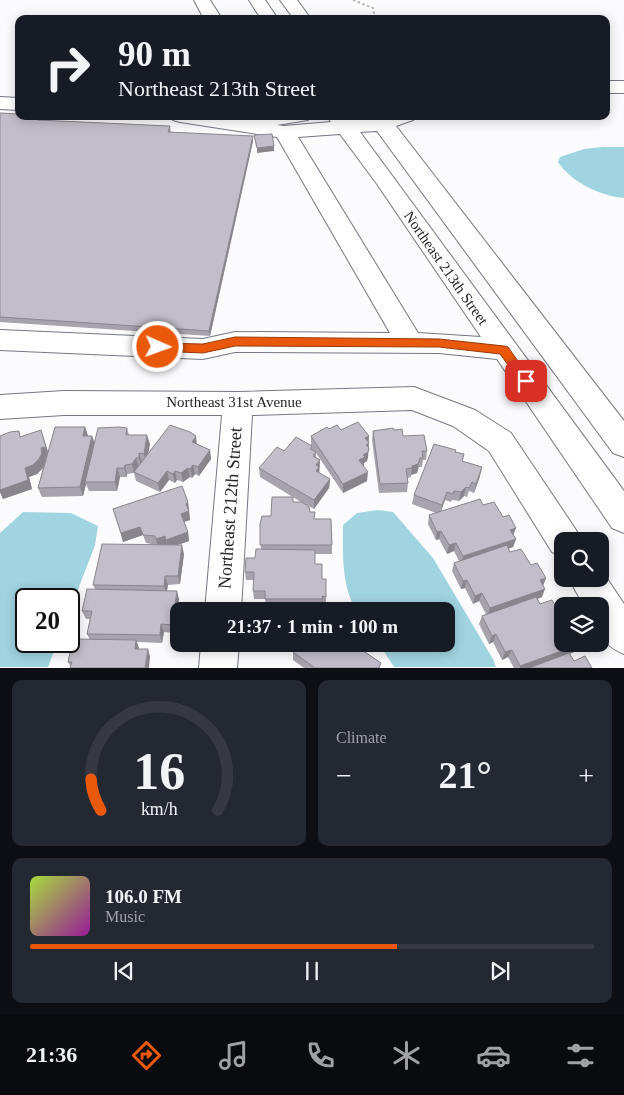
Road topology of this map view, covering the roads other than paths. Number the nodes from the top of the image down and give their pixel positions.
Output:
1 (202, 0) edge
2 (257, 0) edge
3 (288, 0) edge
4 (211, 15) edge
5 (267, 15) edge
6 (300, 15) edge
7 (610, 87) edge
8 (624, 87) edge
9 (0, 103) edge
10 (15, 104) edge
11 (228, 120) edge
12 (380, 120) edge
13 (341, 122) edge
14 (292, 124) edge
15 (481, 318) junction
16 (0, 340) edge
17 (439, 343) junction
18 (411, 344) junction
19 (504, 350) junction
20 (238, 404) junction
21 (0, 407) edge
22 (624, 444) edge
23 (624, 518) edge
24 (558, 532) edge
25 (592, 587) edge
26 (223, 602) edge
27 (624, 636) edge
28 (219, 652) edge
29 (218, 668) edge

1 - 4 street
2 - 5 street
3 - 6 street
7 - 8 street
9 - 10 street
11 - 14 street
12 - 13 street
12 - 22 street
13 - 14 street
13 - 15 street, Northeast 213th Street
14 - 18 street
15 - 17 street
15 - 19 street, Northeast 213th Street
16 - 18 street
17 - 18 street
17 - 19 street
19 - 23 street, Northeast 213th Street
20 - 21 street, Northeast 31st Avenue
20 - 24 street, Northeast 31st Avenue
20 - 26 street, Northeast 212th Street
25 - 27 street
28 - 29 street

